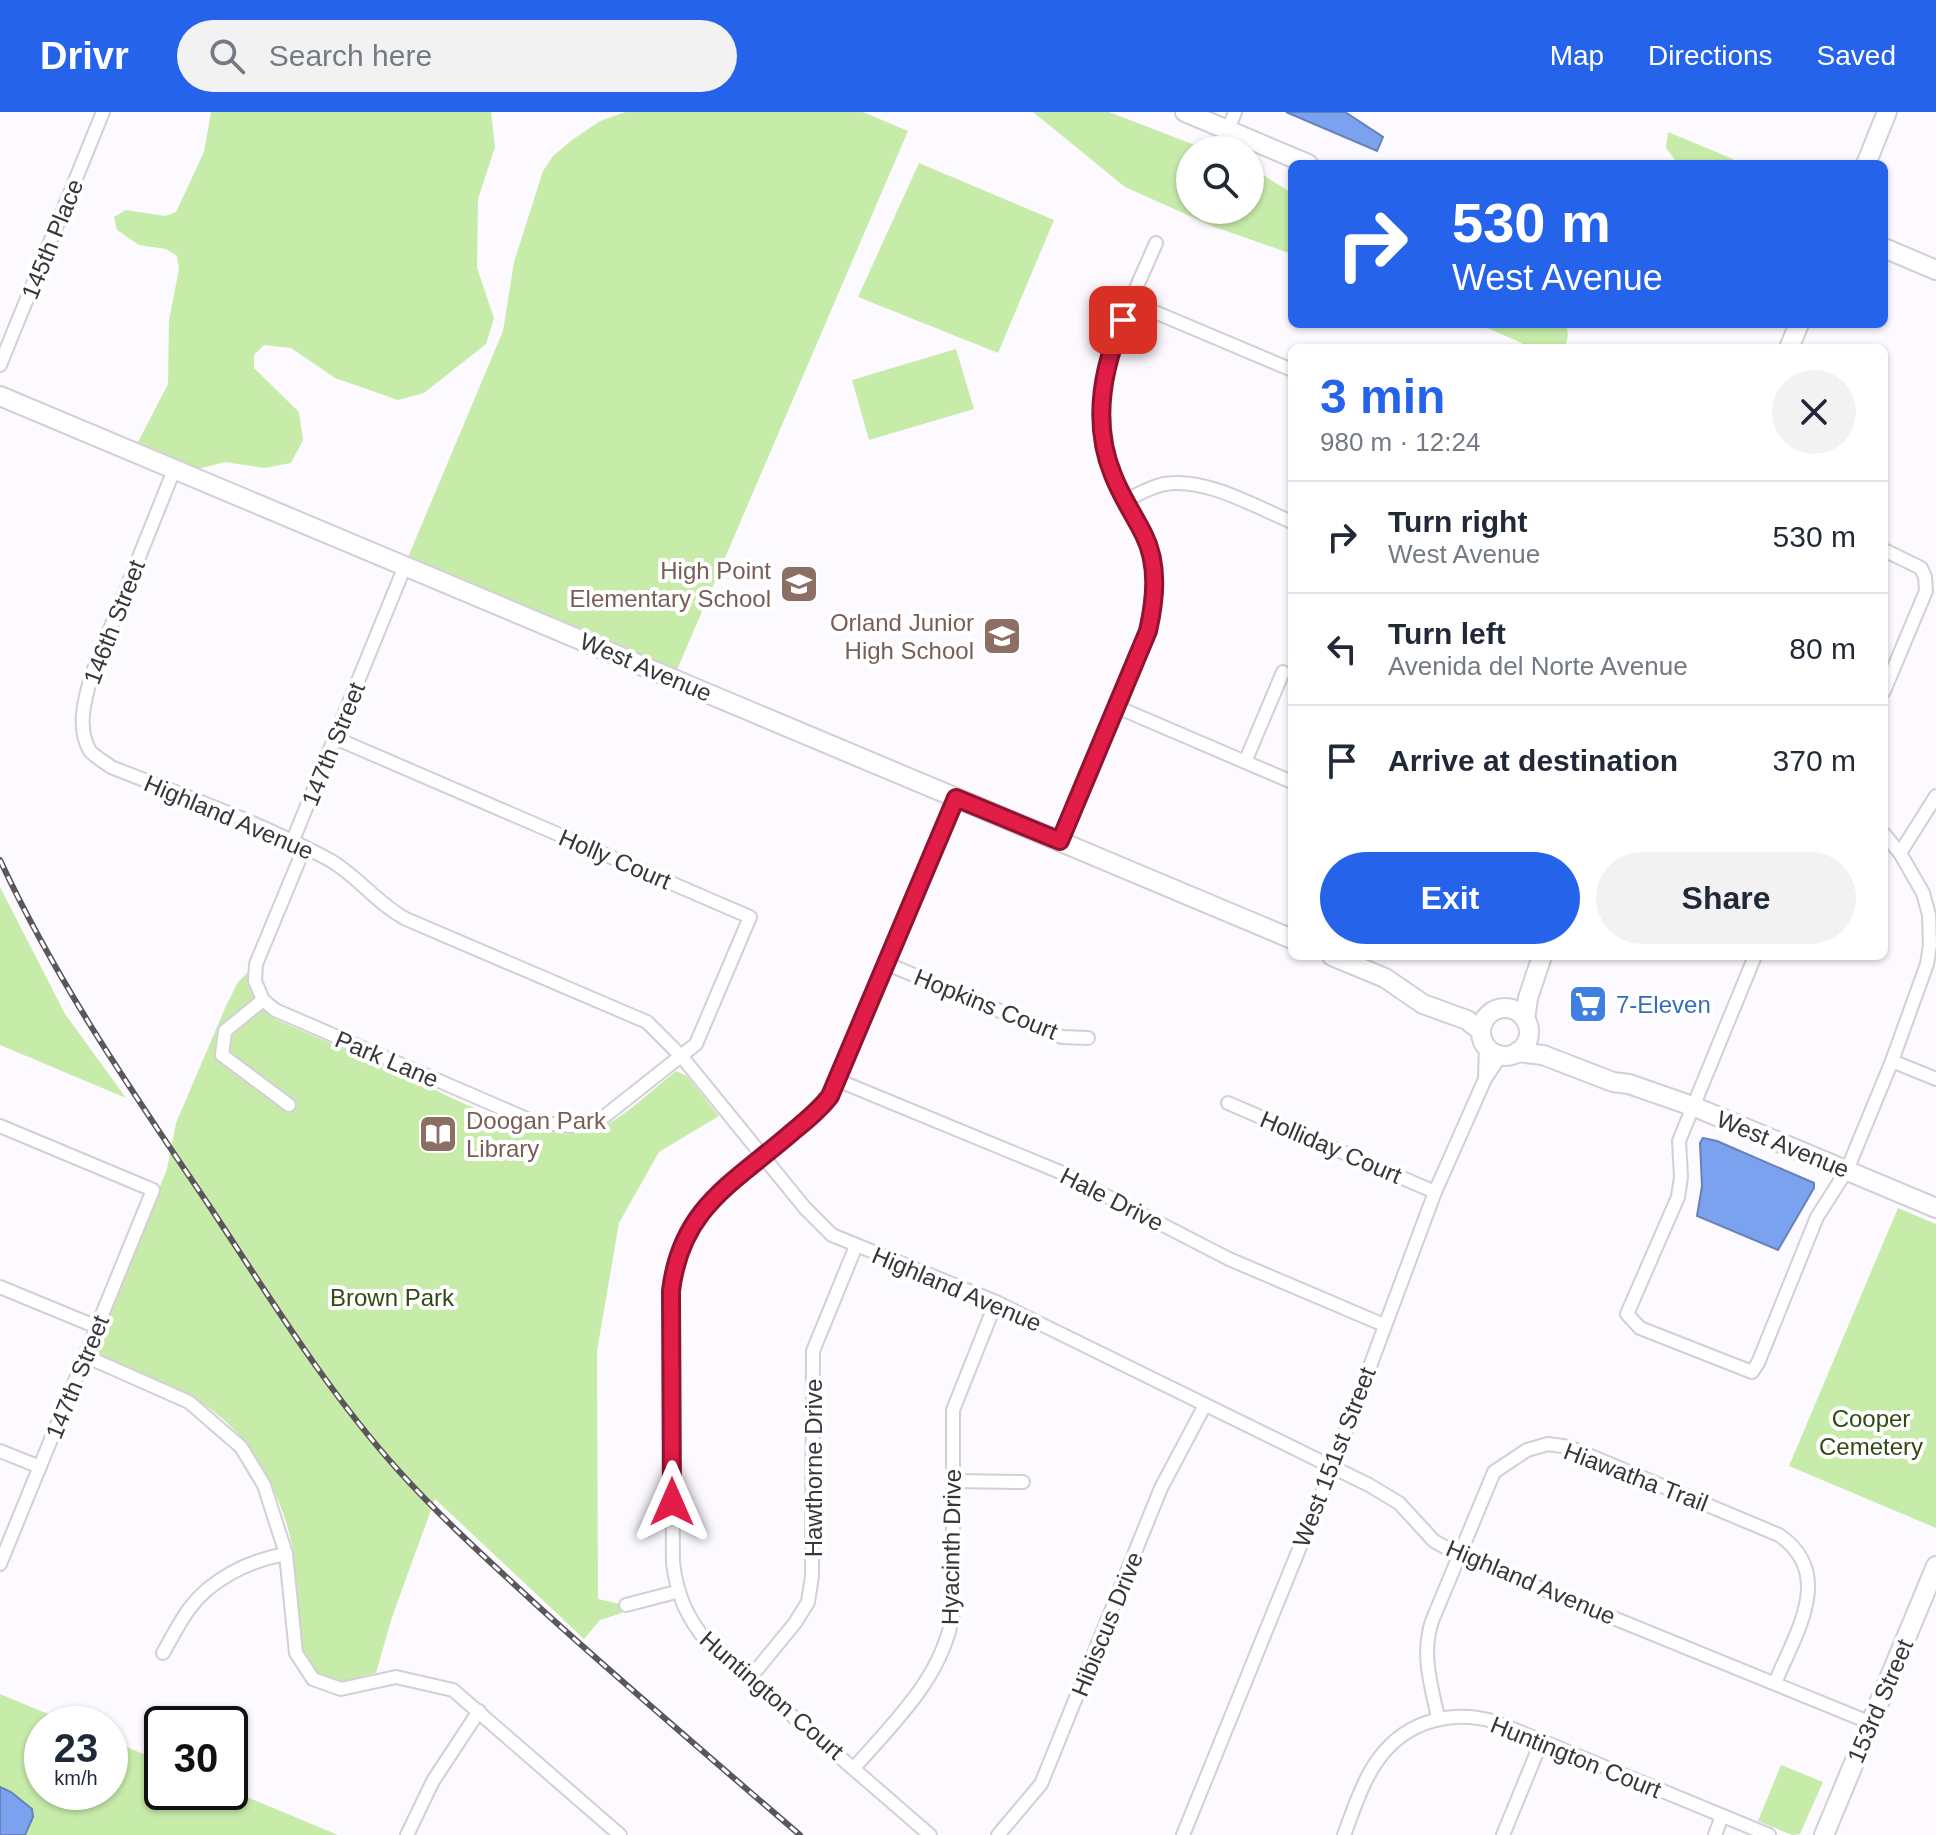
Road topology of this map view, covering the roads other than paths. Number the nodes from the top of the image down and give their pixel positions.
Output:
1 (103, 112) edge
2 (1185, 112) edge
3 (1235, 112) edge
4 (1887, 112) edge
5 (1228, 130) junction
6 (1299, 160) edge
7 (1868, 160) edge
8 (1156, 243) dead end
9 (1888, 250) edge
10 (1936, 270) edge
11 (1131, 302) junction
12 (0, 365) edge
13 (1288, 368) edge
14 (0, 396) edge
15 (174, 470) junction
16 (1124, 501) junction
17 (1288, 520) edge
18 (1888, 552) edge
19 (405, 566) junction
20 (1283, 672) dead end
21 (1888, 681) edge
22 (1117, 707) junction
23 (335, 738) junction
24 (1245, 762) junction
25 (111, 767) joint
26 (1288, 780) edge
27 (1936, 796) edge
28 (956, 798) junction
29 (1888, 839) edge
30 (293, 840) junction
31 (1060, 841) junction
32 (1900, 853) junction
33 (1932, 914) edge
34 (1288, 937) edge
35 (1342, 960) edge
36 (1528, 960) edge
37 (1541, 960) edge
38 (1753, 960) edge
39 (885, 963) junction
40 (1401, 989) junction
41 (263, 1000) junction
42 (1498, 1010) junction
43 (1527, 1025) junction
44 (1088, 1038) dead end
45 (1496, 1046) junction
46 (682, 1057) junction
47 (1892, 1061) junction
48 (1936, 1079) edge
49 (837, 1080) junction
50 (1629, 1084) junction
51 (1228, 1103) dead end
52 (289, 1105) dead end
53 (1695, 1107) junction
54 (0, 1126) edge
55 (763, 1157) junction
56 (1847, 1170) junction
57 (1435, 1192) junction
58 (1936, 1208) edge
59 (856, 1246) junction
60 (0, 1287) edge
61 (996, 1302) junction
62 (1384, 1325) junction
63 (97, 1327) junction
64 (85, 1356) junction
65 (1205, 1405) junction
66 (0, 1451) edge
67 (40, 1467) junction
68 (1332, 1468) junction
69 (952, 1481) junction
70 (1023, 1482) dead end
71 (286, 1554) junction
72 (1459, 1555) junction
73 (0, 1564) edge
74 (1936, 1566) edge
75 (676, 1592) junction
76 (626, 1605) dead end
77 (163, 1653) dead end
78 (749, 1679) junction
79 (1775, 1683) junction
80 (479, 1711) junction
81 (1438, 1718) junction
82 (1871, 1723) junction
83 (1542, 1740) junction
84 (854, 1768) junction
85 (1722, 1816) junction
86 (407, 1835) edge
87 (620, 1835) edge
88 (930, 1835) edge
89 (998, 1835) edge
90 (1183, 1835) edge
91 (1344, 1835) edge
92 (1503, 1835) edge
93 (1715, 1835) edge
94 (1769, 1835) edge
95 (1824, 1835) edge

1 - 12 street, 145th Place
2 - 5 street
3 - 5 street
4 - 7 street
5 - 6 street
8 - 11 street
9 - 10 street
11 - 13 street
11 - 16 street
14 - 15 street, West Avenue
15 - 19 street, West Avenue
15 - 25 street, 146th Street
16 - 17 street
16 - 22 street
18 - 21 street
19 - 23 street, 147th Street
19 - 28 street, West Avenue
20 - 24 street
22 - 24 street
22 - 31 street
23 - 30 street, 147th Street
23 - 46 street, Holly Court
24 - 26 street
25 - 30 street, Highland Avenue
27 - 32 street
28 - 31 street, West Avenue
28 - 39 street, Huntington Court
29 - 32 street
30 - 41 street, 147th Street
30 - 46 street, Highland Avenue
31 - 34 street, West Avenue
32 - 33 street
33 - 47 street
35 - 40 street, West Avenue
36 - 42 street
37 - 43 street
38 - 53 street
39 - 44 street, Hopkins Court
39 - 49 street, Huntington Court
40 - 42 street, West Avenue
40 - 45 street, West Avenue
41 - 46 street, Park Lane
41 - 52 street
42 - 43 street, West Avenue
42 - 45 street
43 - 45 street
43 - 50 street, West Avenue
45 - 50 street, West Avenue
45 - 57 street, West 151st Street
46 - 55 street, Highland Avenue
47 - 48 street
47 - 56 street
49 - 55 street, Huntington Court
49 - 62 street, Hale Drive
50 - 53 street, West Avenue
51 - 57 street, Holliday Court
53 - 56 street, West Avenue
53 - 56 street
54 - 63 street, 147th Street
55 - 59 street, Highland Avenue
55 - 75 street, Huntington Court
56 - 58 street, West Avenue
57 - 62 street, West 151st Street
59 - 61 street, Highland Avenue
59 - 78 street, Hawthorne Drive
60 - 63 street
61 - 65 street, Highland Avenue
61 - 69 street, Hyacinth Drive
62 - 68 street, West 151st Street
63 - 64 street, 147th Street
64 - 67 street, 147th Street
64 - 71 street
65 - 68 street, Highland Avenue
65 - 89 street, Hibiscus Drive
66 - 67 street
67 - 73 street, 147th Street
68 - 72 street, Highland Avenue
68 - 90 street, West 151st Street
69 - 70 street
69 - 84 street, Hyacinth Drive
71 - 77 street
71 - 80 street
72 - 79 street, Highland Avenue
72 - 79 street, Hiawatha Trail
72 - 81 street, Hiawatha Trail
74 - 82 street, 153rd Street
75 - 76 street
75 - 78 street, Huntington Court
78 - 84 street, Huntington Court
79 - 82 street, Highland Avenue
80 - 86 street
80 - 87 street
81 - 83 street, Huntington Court
81 - 91 street, Huntington Court
82 - 95 street, 153rd Street
83 - 85 street, Huntington Court
83 - 92 street
84 - 88 street, Huntington Court
85 - 93 street
85 - 94 street, Huntington Court

